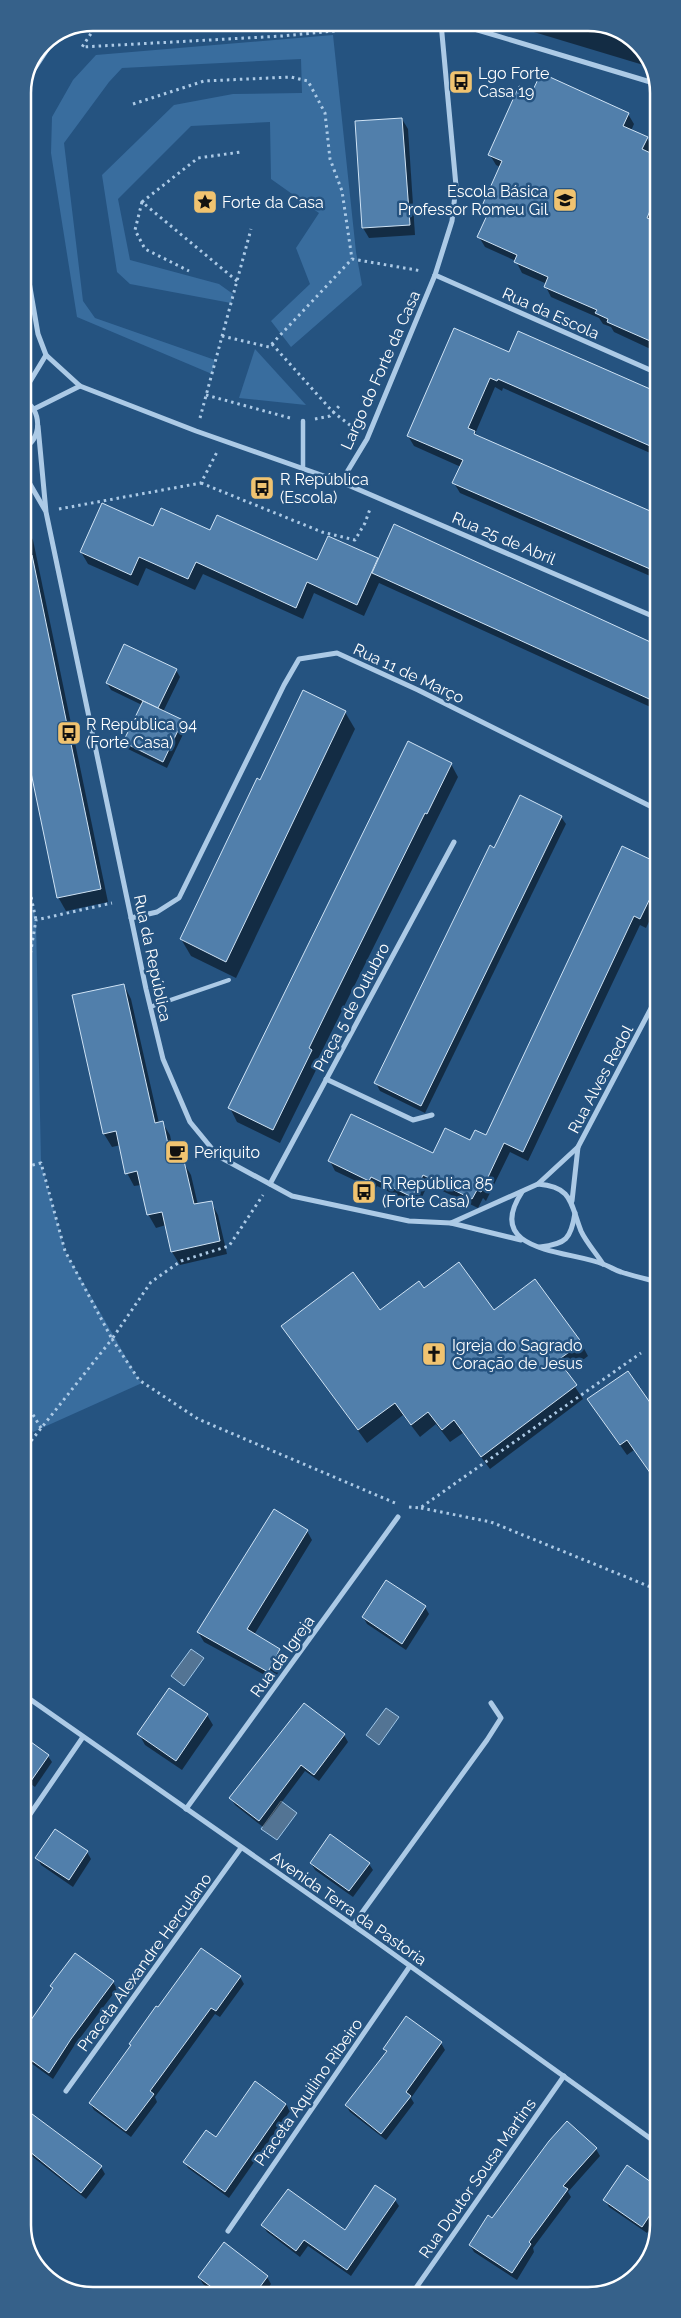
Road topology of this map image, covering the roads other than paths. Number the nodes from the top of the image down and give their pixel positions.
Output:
1 (441, 31) edge
2 (481, 31) edge
3 (649, 82) edge
4 (435, 275) junction
5 (31, 293) edge
6 (46, 355) junction
7 (650, 370) edge
8 (31, 380) edge
9 (80, 386) junction
10 (31, 406) edge
11 (34, 409) junction
12 (303, 421) road end
13 (38, 426) junction
14 (31, 443) edge
15 (303, 468) junction
16 (341, 482) junction
17 (31, 486) edge
18 (46, 512) junction
19 (650, 615) edge
20 (650, 806) edge
21 (454, 842) dead end
22 (131, 918) junction
23 (229, 980) dead end
24 (150, 1008) junction
25 (650, 1010) edge
26 (326, 1079) junction
27 (432, 1115) dead end
28 (578, 1147) junction
29 (270, 1184) junction
30 (538, 1184) junction
31 (523, 1191) junction
32 (572, 1201) junction
33 (575, 1212) junction
34 (451, 1223) junction
35 (521, 1240) junction
36 (537, 1248) junction
37 (604, 1264) junction
38 (650, 1280) edge
39 (398, 1516) road end
40 (31, 1700) edge
41 (491, 1704) dead end
42 (83, 1737) junction
43 (186, 1809) junction
44 (31, 1813) edge
45 (241, 1848) junction
46 (352, 1925) junction
47 (410, 1966) junction
48 (564, 2076) junction
49 (66, 2090) dead end
50 (650, 2138) edge
51 (228, 2231) dead end
52 (416, 2287) edge

1 - 4 street, Largo do Forte da Casa
2 - 3 street
4 - 7 street, Rua da Escola
4 - 16 street, Largo do Forte da Casa
5 - 6 street
6 - 8 street
6 - 9 street
9 - 11 street
9 - 15 street
10 - 11 street
11 - 13 street
12 - 15 street
13 - 14 street
13 - 18 street
15 - 16 street
16 - 19 street, Rua 25 de Abril
17 - 18 street
18 - 22 street, Rua da República
20 - 22 street, Rua 11 de Março
21 - 26 street, Praça 5 de Outubro
22 - 24 street, Rua da República
23 - 24 lane
24 - 29 street, Rua da República
25 - 28 street, Rua Alves Redol
26 - 27 street
26 - 29 street, Praça 5 de Outubro
28 - 30 street, Rua Alves Redol
28 - 32 street, Rua Alves Redol
29 - 34 street, Rua da República
30 - 31 street
30 - 32 street
31 - 34 street, Rua da República
31 - 35 street
32 - 33 street
33 - 36 street
33 - 37 street
34 - 35 street, Rua da República
35 - 36 street
36 - 37 street
37 - 38 street
39 - 43 street, Rua da Igreja
40 - 42 street, Avenida Terra da Pastoria
41 - 46 street
42 - 43 street, Avenida Terra da Pastoria
42 - 44 street
43 - 45 street, Avenida Terra da Pastoria
45 - 46 street, Avenida Terra da Pastoria
45 - 49 street, Praceta Alexandre Herculano
46 - 47 street, Avenida Terra da Pastoria
47 - 48 street, Avenida Terra da Pastoria
47 - 51 street, Praceta Aquilino Ribeiro
48 - 50 street, Avenida Terra da Pastoria
48 - 52 street, Rua Doutor Sousa Martins

